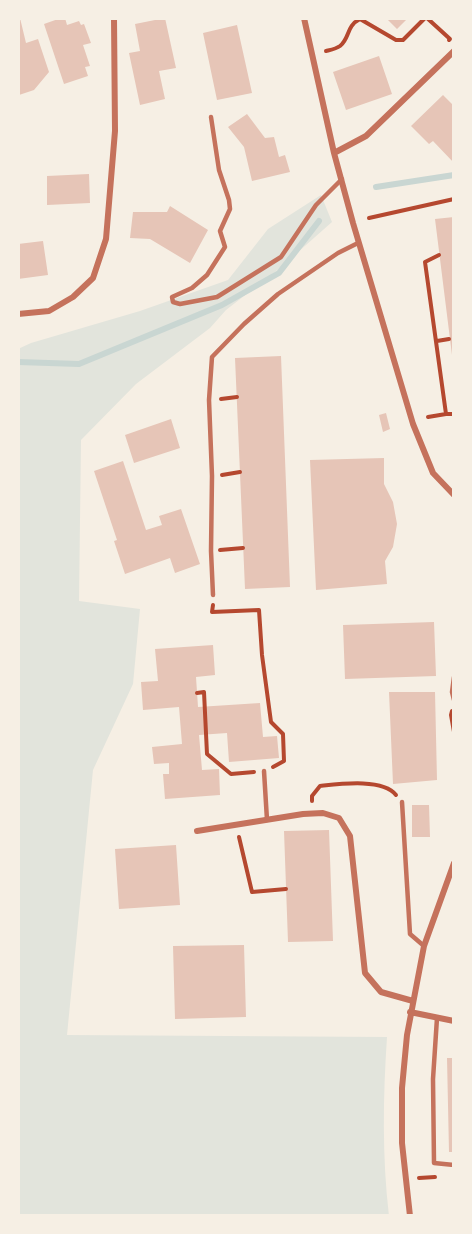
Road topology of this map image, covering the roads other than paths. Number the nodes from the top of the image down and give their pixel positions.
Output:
1 (114, 18) edge
2 (304, 18) edge
3 (454, 51) edge
4 (211, 117) dead end
5 (334, 153) junction
6 (343, 182) junction
7 (358, 243) junction
8 (18, 315) edge
9 (454, 495) edge
10 (213, 595) dead end
11 (454, 677) edge
12 (454, 700) edge
13 (264, 771) road end
14 (402, 802) road end
15 (267, 820) junction
16 (197, 831) dead end
17 (454, 863) edge
18 (424, 946) junction
19 (413, 1001) junction
20 (410, 1012) junction
21 (436, 1018) junction
22 (454, 1021) edge
23 (454, 1165) edge
24 (410, 1216) edge

1 - 8 street
2 - 5 street
3 - 5 street
4 - 6 lane
5 - 6 street
6 - 7 street
7 - 9 street
7 - 10 lane
11 - 12 lane
13 - 15 lane
14 - 18 lane
15 - 16 street
15 - 19 street
17 - 18 street
18 - 19 street
19 - 20 street
20 - 21 street
20 - 24 street
21 - 22 street
21 - 23 lane

